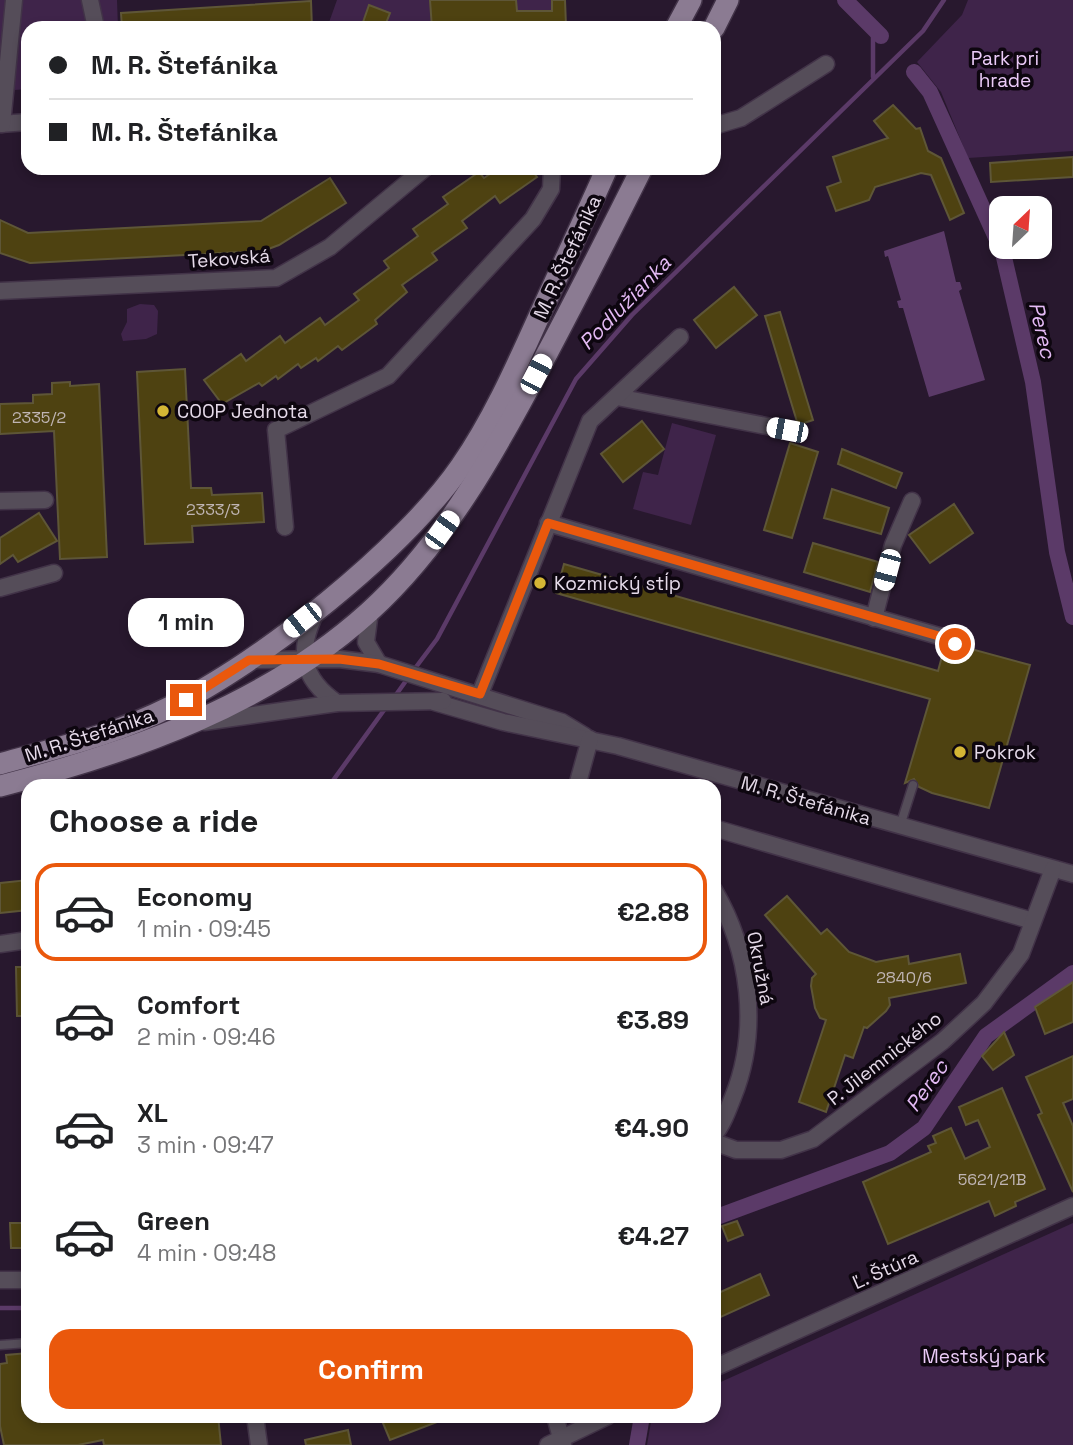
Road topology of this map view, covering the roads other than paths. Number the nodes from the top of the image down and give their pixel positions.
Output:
1 (14, 0) edge
2 (90, 0) edge
3 (728, 0) edge
4 (94, 21) edge
5 (718, 21) edge
6 (826, 64) dead end
7 (21, 123) edge
8 (1, 124) edge
9 (721, 124) edge
10 (417, 175) edge
11 (552, 175) edge
12 (603, 175) edge
13 (638, 175) edge
14 (0, 291) edge
15 (680, 337) dead end
16 (617, 397) junction
17 (787, 430) dead end
18 (45, 500) dead end
19 (0, 501) edge
20 (912, 501) dead end
21 (284, 519) dead end
22 (548, 523) junction
23 (54, 573) dead end
24 (0, 588) edge
25 (319, 606) junction
26 (370, 611) junction
27 (874, 618) junction
28 (955, 642) dead end
29 (249, 660) junction
30 (306, 661) junction
31 (379, 664) junction
32 (480, 694) junction
33 (434, 702) junction
34 (337, 703) junction
35 (503, 722) junction
36 (194, 723) junction
37 (590, 739) junction
38 (0, 764) edge
39 (23, 779) edge
40 (580, 779) edge
41 (21, 780) edge
42 (913, 785) dead end
43 (0, 786) edge
44 (900, 826) junction
45 (721, 830) edge
46 (1053, 869) junction
47 (1073, 874) edge
48 (721, 902) edge
49 (1033, 922) junction
50 (21, 941) edge
51 (0, 944) edge
52 (721, 1120) edge
53 (721, 1145) edge
54 (1073, 1206) edge
55 (0, 1280) edge
56 (21, 1280) edge
57 (21, 1344) edge
58 (0, 1345) edge
59 (721, 1365) edge
60 (256, 1423) edge
61 (556, 1423) edge
62 (594, 1423) edge
63 (557, 1443) edge
64 (259, 1445) edge

1 - 8 street
2 - 4 street
3 - 5 main road
6 - 9 street
7 - 8 street
10 - 14 street, Tekovská
11 - 21 street
12 - 25 main road, M. R. Štefánika
13 - 26 main road, M. R. Štefánika
15 - 16 street
16 - 17 street
16 - 22 street
18 - 19 street
20 - 27 street
22 - 27 street
22 - 32 street
23 - 24 street
25 - 29 main road, M. R. Štefánika
25 - 30 street, M. R. Štefánika
26 - 30 main road, M. R. Štefánika
26 - 31 street
27 - 28 street
29 - 30 street, M. R. Štefánika
29 - 38 main road, M. R. Štefánika
30 - 31 street, M. R. Štefánika
30 - 34 street
30 - 36 main road, M. R. Štefánika
31 - 32 street, M. R. Štefánika
32 - 33 street, M. R. Štefánika
32 - 35 street
32 - 37 street, M. R. Štefánika
33 - 34 street, M. R. Štefánika
33 - 35 street, M. R. Štefánika
34 - 36 street, M. R. Štefánika
35 - 37 street, M. R. Štefánika
36 - 39 main road, M. R. Štefánika
37 - 40 street
37 - 44 street, M. R. Štefánika
41 - 43 main road, M. R. Štefánika
42 - 44 lane
44 - 46 street, M. R. Štefánika
45 - 49 street
46 - 47 street, M. R. Štefánika
46 - 49 street, P. Jilemnického
48 - 52 street, Okružná
49 - 53 street, P. Jilemnického
50 - 51 street
54 - 59 street, Ľ. Štúra
55 - 56 street
57 - 58 lane
60 - 64 street
61 - 63 street
62 - 63 street

